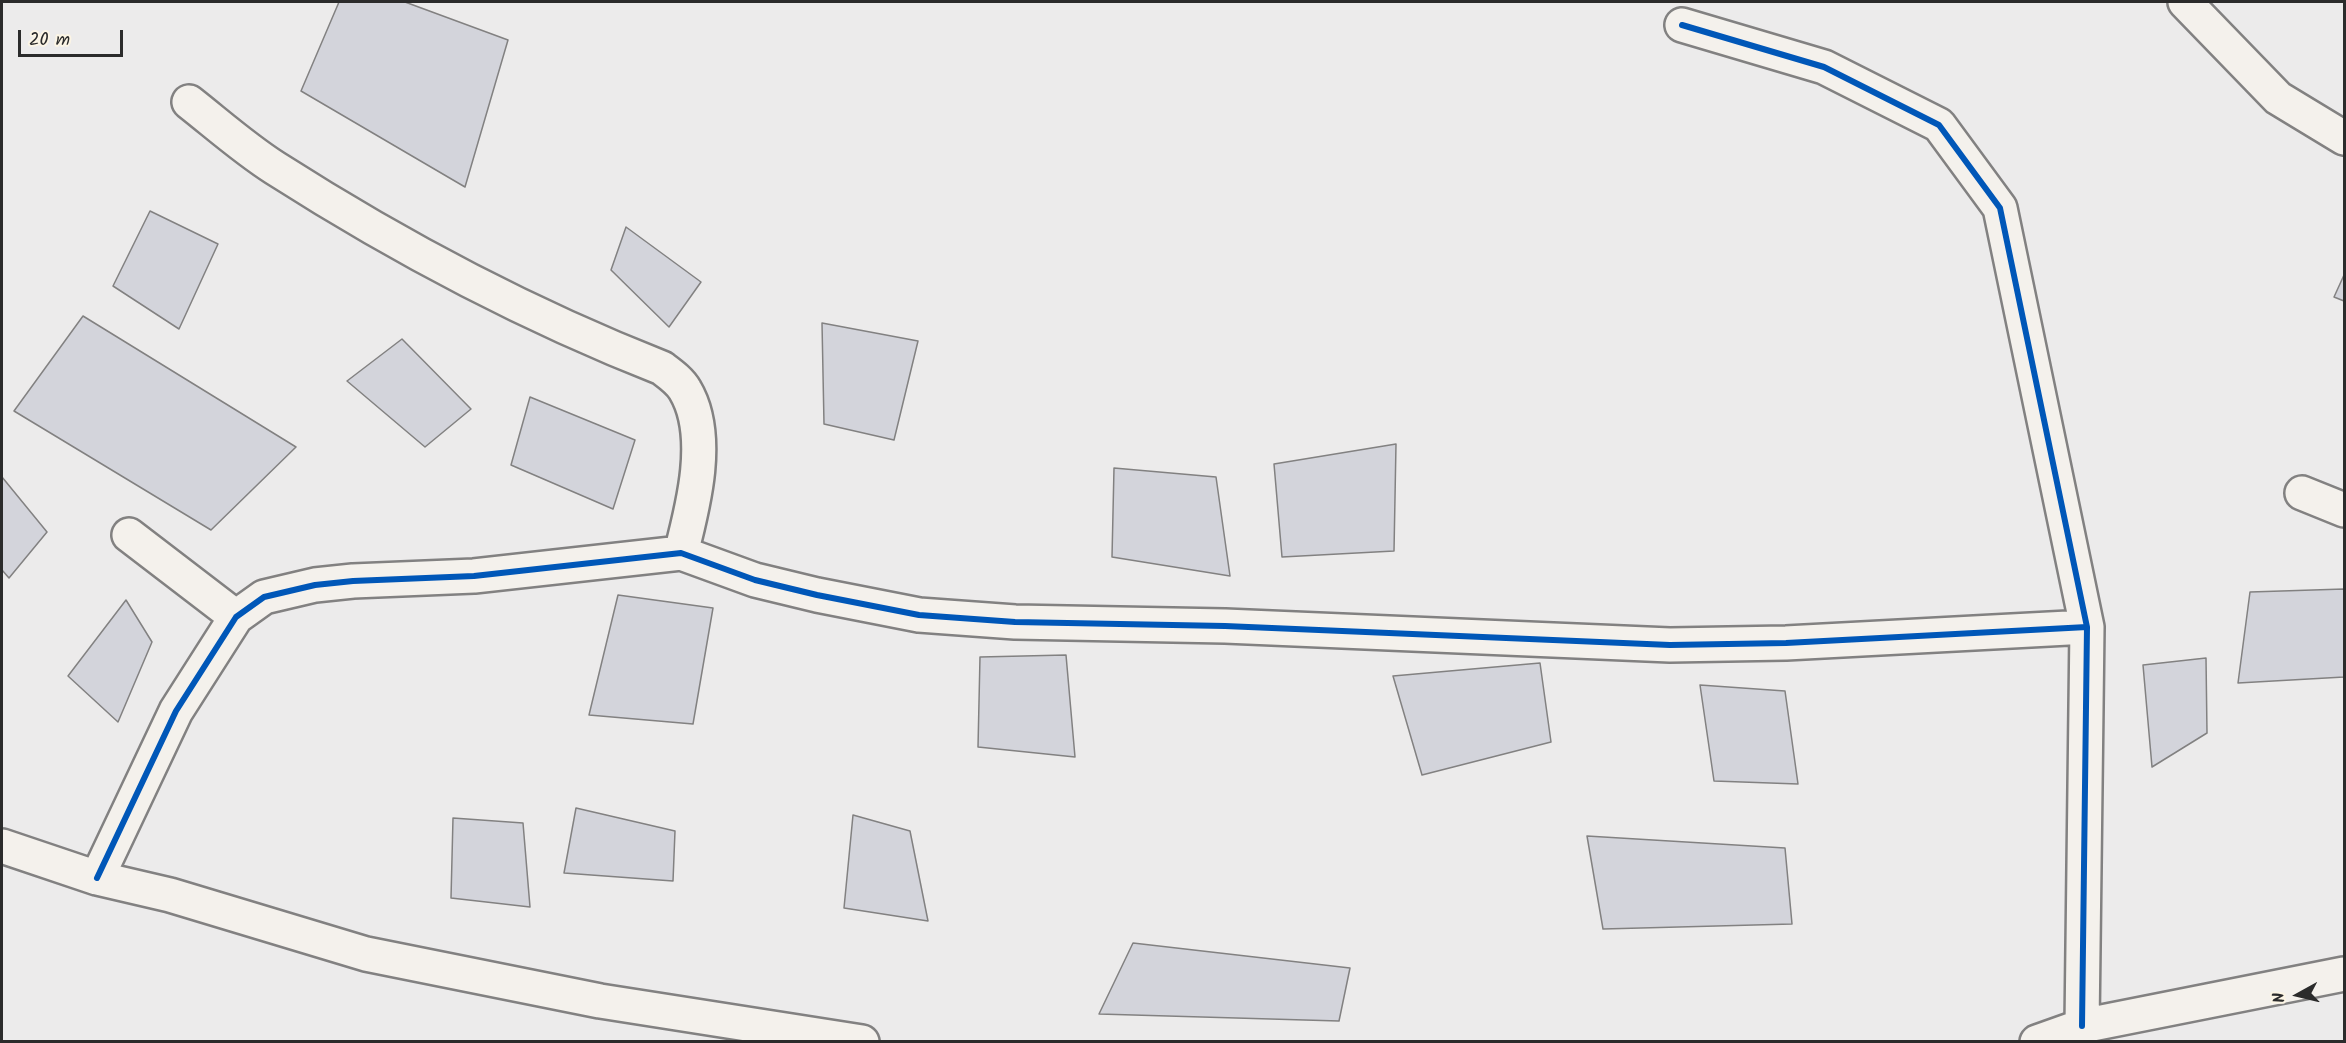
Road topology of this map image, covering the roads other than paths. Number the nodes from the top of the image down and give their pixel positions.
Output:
1 (2185, 2) edge
2 (1682, 25) dead end
3 (189, 102) dead end
4 (2344, 138) edge
5 (2302, 493) dead end
6 (2344, 510) edge
7 (129, 535) dead end
8 (681, 553) junction
9 (236, 617) junction
10 (2087, 627) junction
11 (2, 846) edge
12 (97, 878) junction
13 (2344, 974) edge
14 (2082, 1026) junction
15 (862, 1041) edge
16 (2037, 1041) edge

1 - 4 street
2 - 10 street
3 - 8 street
5 - 6 street
7 - 9 street
8 - 9 street
8 - 10 street
9 - 12 street
10 - 14 street
11 - 12 street
12 - 15 street
13 - 14 street
14 - 16 street

